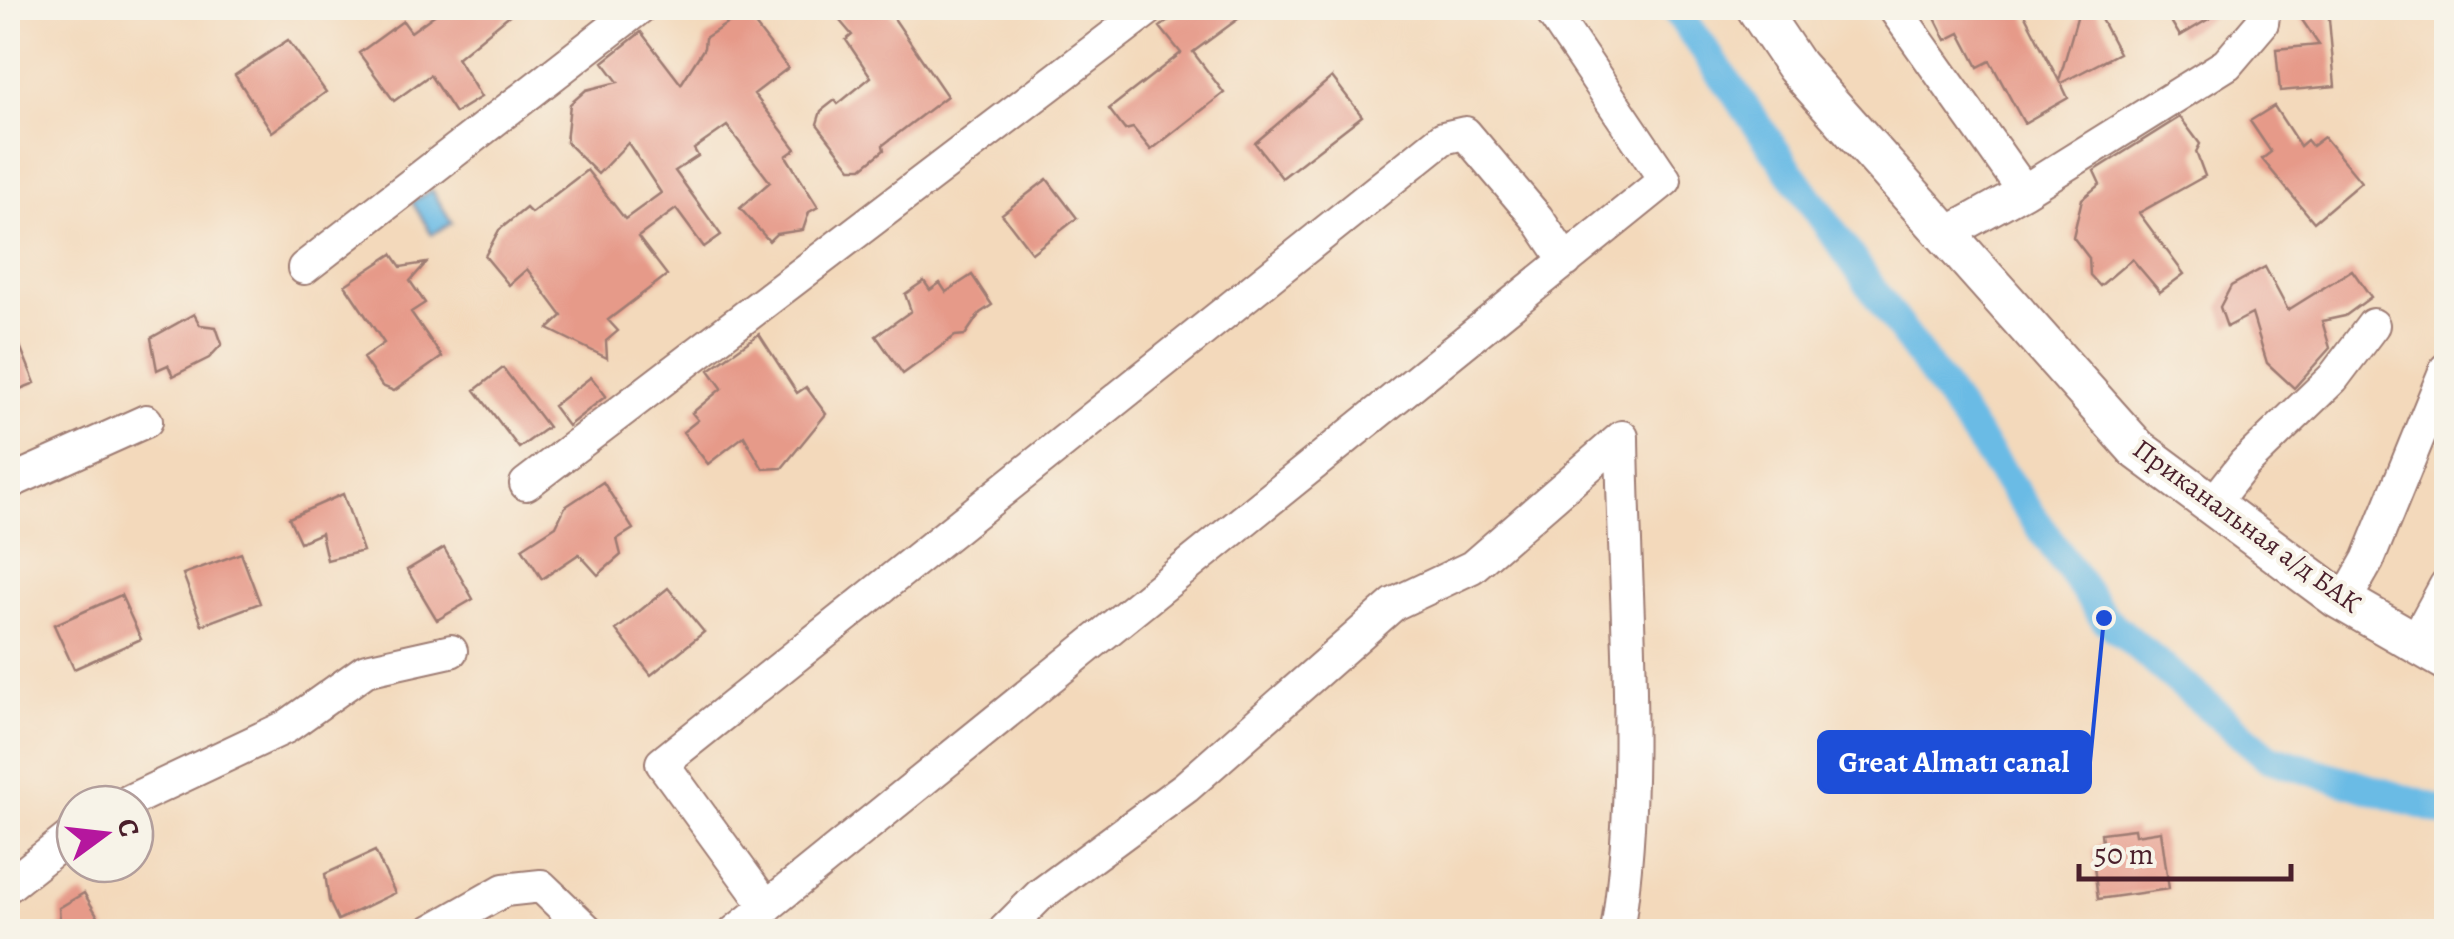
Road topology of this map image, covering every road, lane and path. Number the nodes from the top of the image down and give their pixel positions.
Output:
1 (639, 8) edge
2 (1150, 8) edge
3 (1549, 8) edge
4 (1757, 8) edge
5 (1894, 8) edge
6 (2264, 8) edge
7 (2024, 191) junction
8 (1946, 234) junction
9 (1566, 261) junction
10 (304, 268) dead end
11 (2373, 325) dead end
12 (2446, 369) edge
13 (146, 421) dead end
14 (8, 483) edge
15 (526, 484) dead end
16 (2212, 505) junction
17 (2446, 586) edge
18 (2344, 602) junction
19 (450, 651) dead end
20 (2431, 651) edge
21 (155, 785) edge
22 (55, 849) edge
23 (8, 886) edge
24 (767, 906) junction
25 (430, 932) edge
26 (589, 932) edge
27 (735, 932) edge
28 (1003, 932) edge
29 (1617, 932) edge

1 - 10 street
2 - 15 street
3 - 9 street
4 - 8 main road, Приканальная а/д БАК
5 - 7 street
6 - 7 street
7 - 8 street
8 - 16 main road, Приканальная а/д БАК
9 - 24 street
9 - 24 street
11 - 16 street
12 - 18 street
13 - 14 street
16 - 18 main road, Приканальная а/д БАК
17 - 20 street
18 - 20 main road, Приканальная а/д БАК
19 - 21 street
22 - 23 street
24 - 27 street
25 - 26 street
28 - 29 street

